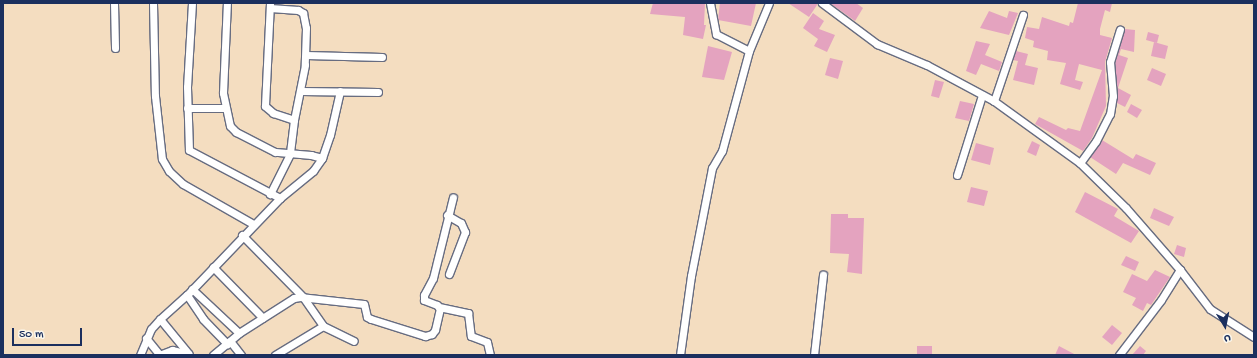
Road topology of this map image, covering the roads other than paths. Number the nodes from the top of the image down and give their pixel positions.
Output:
1 (114, 3) edge
2 (153, 3) edge
3 (192, 3) edge
4 (226, 3) edge
5 (710, 3) edge
6 (770, 3) edge
7 (822, 3) edge
8 (270, 6) edge
9 (1023, 15) dead end
10 (1120, 30) dead end
11 (115, 48) dead end
12 (749, 51) junction
13 (306, 55) junction
14 (382, 57) dead end
15 (301, 91) junction
16 (340, 91) junction
17 (378, 92) dead end
18 (982, 95) junction
19 (994, 101) junction
20 (187, 108) junction
21 (225, 108) junction
22 (294, 120) junction
23 (290, 154) junction
24 (322, 158) junction
25 (1080, 163) junction
26 (957, 175) dead end
27 (270, 194) junction
28 (453, 197) dead end
29 (280, 198) junction
30 (447, 215) junction
31 (253, 224) junction
32 (242, 235) junction
33 (213, 267) junction
34 (1180, 270) junction
35 (449, 274) dead end
36 (823, 275) dead end
37 (192, 289) junction
38 (187, 296) junction
39 (303, 297) junction
40 (439, 307) junction
41 (263, 318) junction
42 (160, 319) junction
43 (323, 326) junction
44 (239, 333) junction
45 (1254, 337) edge
46 (146, 338) junction
47 (354, 340) dead end
48 (229, 342) junction
49 (159, 354) edge
50 (189, 354) edge
51 (140, 355) edge
52 (213, 355) edge
53 (241, 355) edge
54 (275, 355) edge
55 (490, 355) edge
56 (680, 355) edge
57 (814, 355) edge
58 (1118, 355) edge

1 - 11 street
2 - 31 street
3 - 20 street
4 - 21 street
5 - 12 street
6 - 12 street
7 - 18 street
8 - 13 street
8 - 22 street
9 - 19 street
10 - 25 street
12 - 56 street
13 - 14 street
13 - 15 street
15 - 16 street
15 - 22 street
16 - 17 street
16 - 24 street
18 - 19 street
18 - 26 street
19 - 25 street
20 - 21 street
20 - 27 street
21 - 23 street
22 - 23 street
23 - 24 street
23 - 27 street
24 - 29 street
25 - 34 street
27 - 29 street
28 - 30 street
29 - 31 street
30 - 35 street
30 - 40 street
31 - 32 street
32 - 33 street
32 - 39 street
33 - 37 street
33 - 41 street
34 - 45 street
34 - 58 street
36 - 57 street
37 - 38 street
37 - 44 street
38 - 42 street
38 - 48 street
39 - 40 street
39 - 41 street
39 - 43 street
40 - 55 street
41 - 44 street
42 - 46 street
42 - 50 street
43 - 47 street
43 - 54 street
44 - 48 street
46 - 49 street
46 - 51 street
48 - 52 street
48 - 53 street
49 - 50 street

